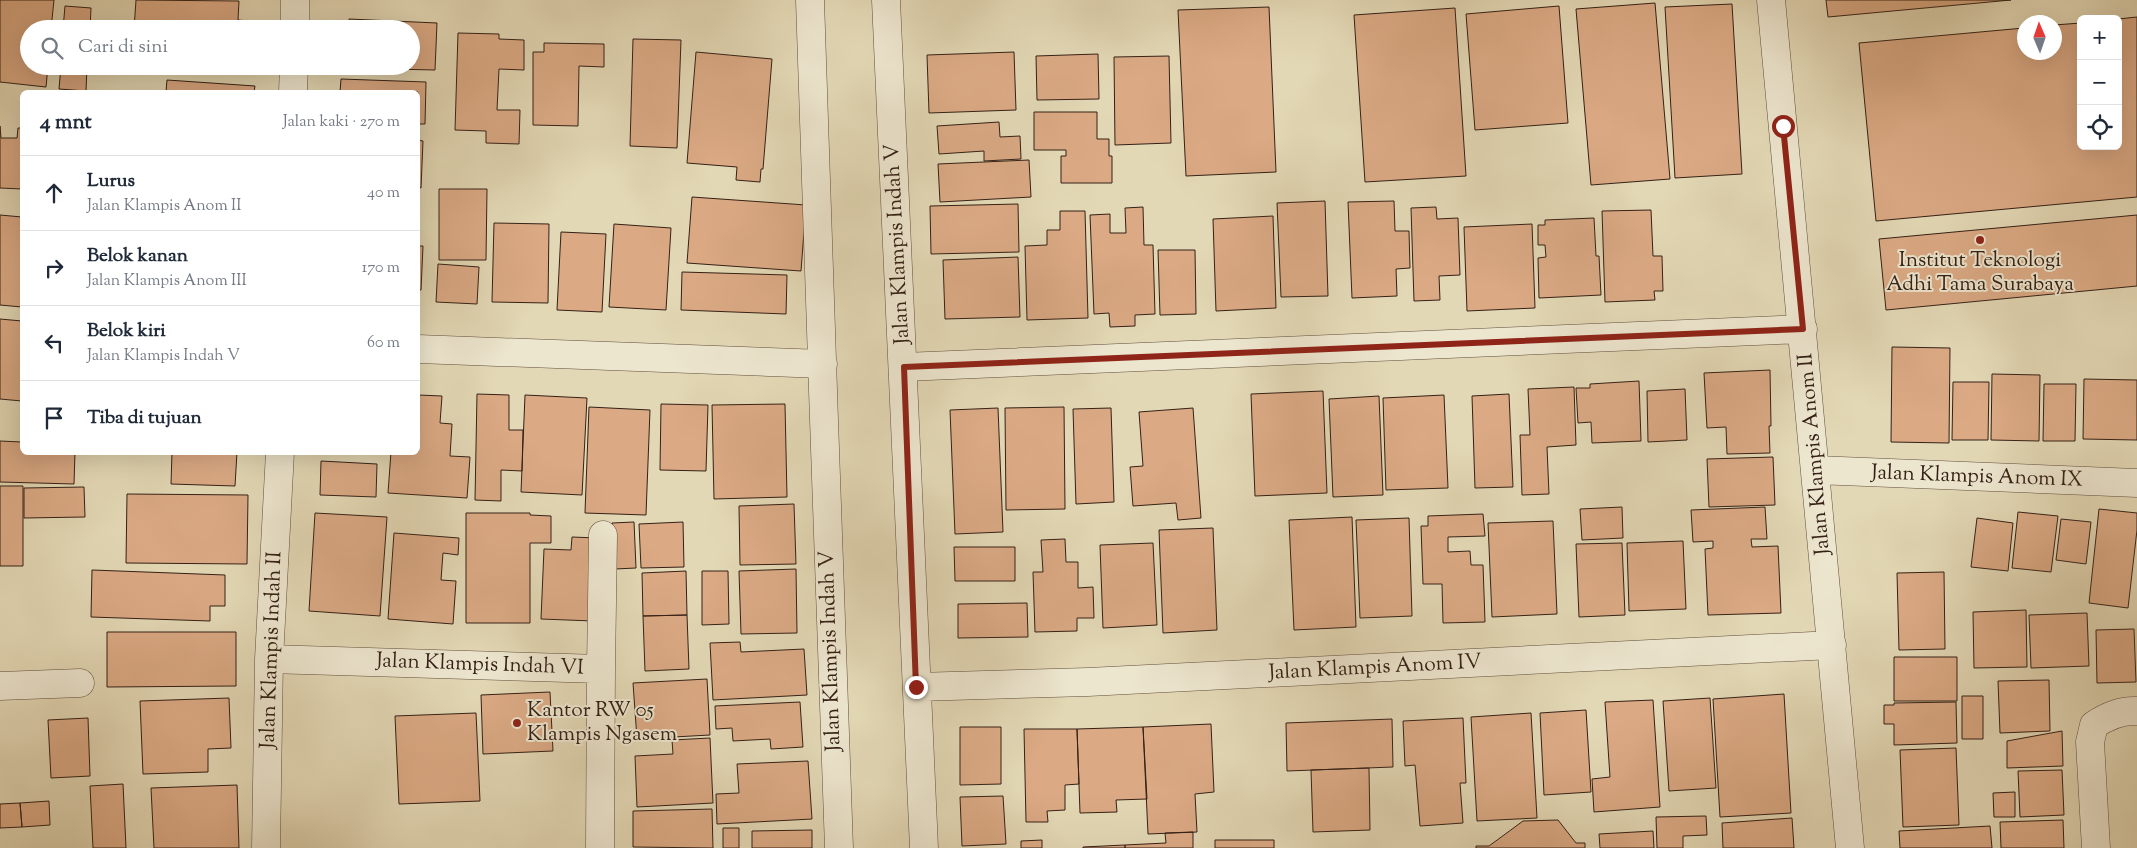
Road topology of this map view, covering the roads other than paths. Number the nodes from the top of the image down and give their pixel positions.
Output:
1 (295, 0) edge
2 (810, 0) edge
3 (886, 0) edge
4 (1771, 0) edge
5 (295, 20) edge
6 (294, 75) edge
7 (293, 90) edge
8 (1803, 329) junction
9 (420, 348) edge
10 (823, 364) junction
11 (904, 367) junction
12 (280, 455) edge
13 (1816, 470) junction
14 (2137, 483) edge
15 (603, 535) dead end
16 (1832, 645) junction
17 (269, 659) junction
18 (601, 669) junction
19 (80, 683) dead end
20 (0, 686) edge
21 (916, 687) junction
22 (2137, 711) edge
23 (266, 848) edge
24 (600, 848) edge
25 (838, 848) edge
26 (924, 848) edge
27 (1850, 848) edge
28 (2096, 848) edge

1 - 5 street
2 - 10 street, Jalan Klampis Indah V
3 - 11 street, Jalan Klampis Indah V
4 - 8 street, Jalan Klampis Anom II
6 - 7 street
8 - 11 street
8 - 13 street, Jalan Klampis Anom II
9 - 10 street
10 - 25 street, Jalan Klampis Indah V
11 - 21 street, Jalan Klampis Indah V
12 - 17 street, Jalan Klampis Indah II
13 - 14 street, Jalan Klampis Anom IX
13 - 16 street, Jalan Klampis Anom II
15 - 18 street
16 - 21 street, Jalan Klampis Anom IV
16 - 27 street, Jalan Klampis Anom II
17 - 18 street, Jalan Klampis Indah VI
17 - 23 street, Jalan Klampis Indah II
18 - 24 street, Jalan Klampis Indah VI
19 - 20 street
21 - 26 street, Jalan Klampis Indah V
22 - 28 street

